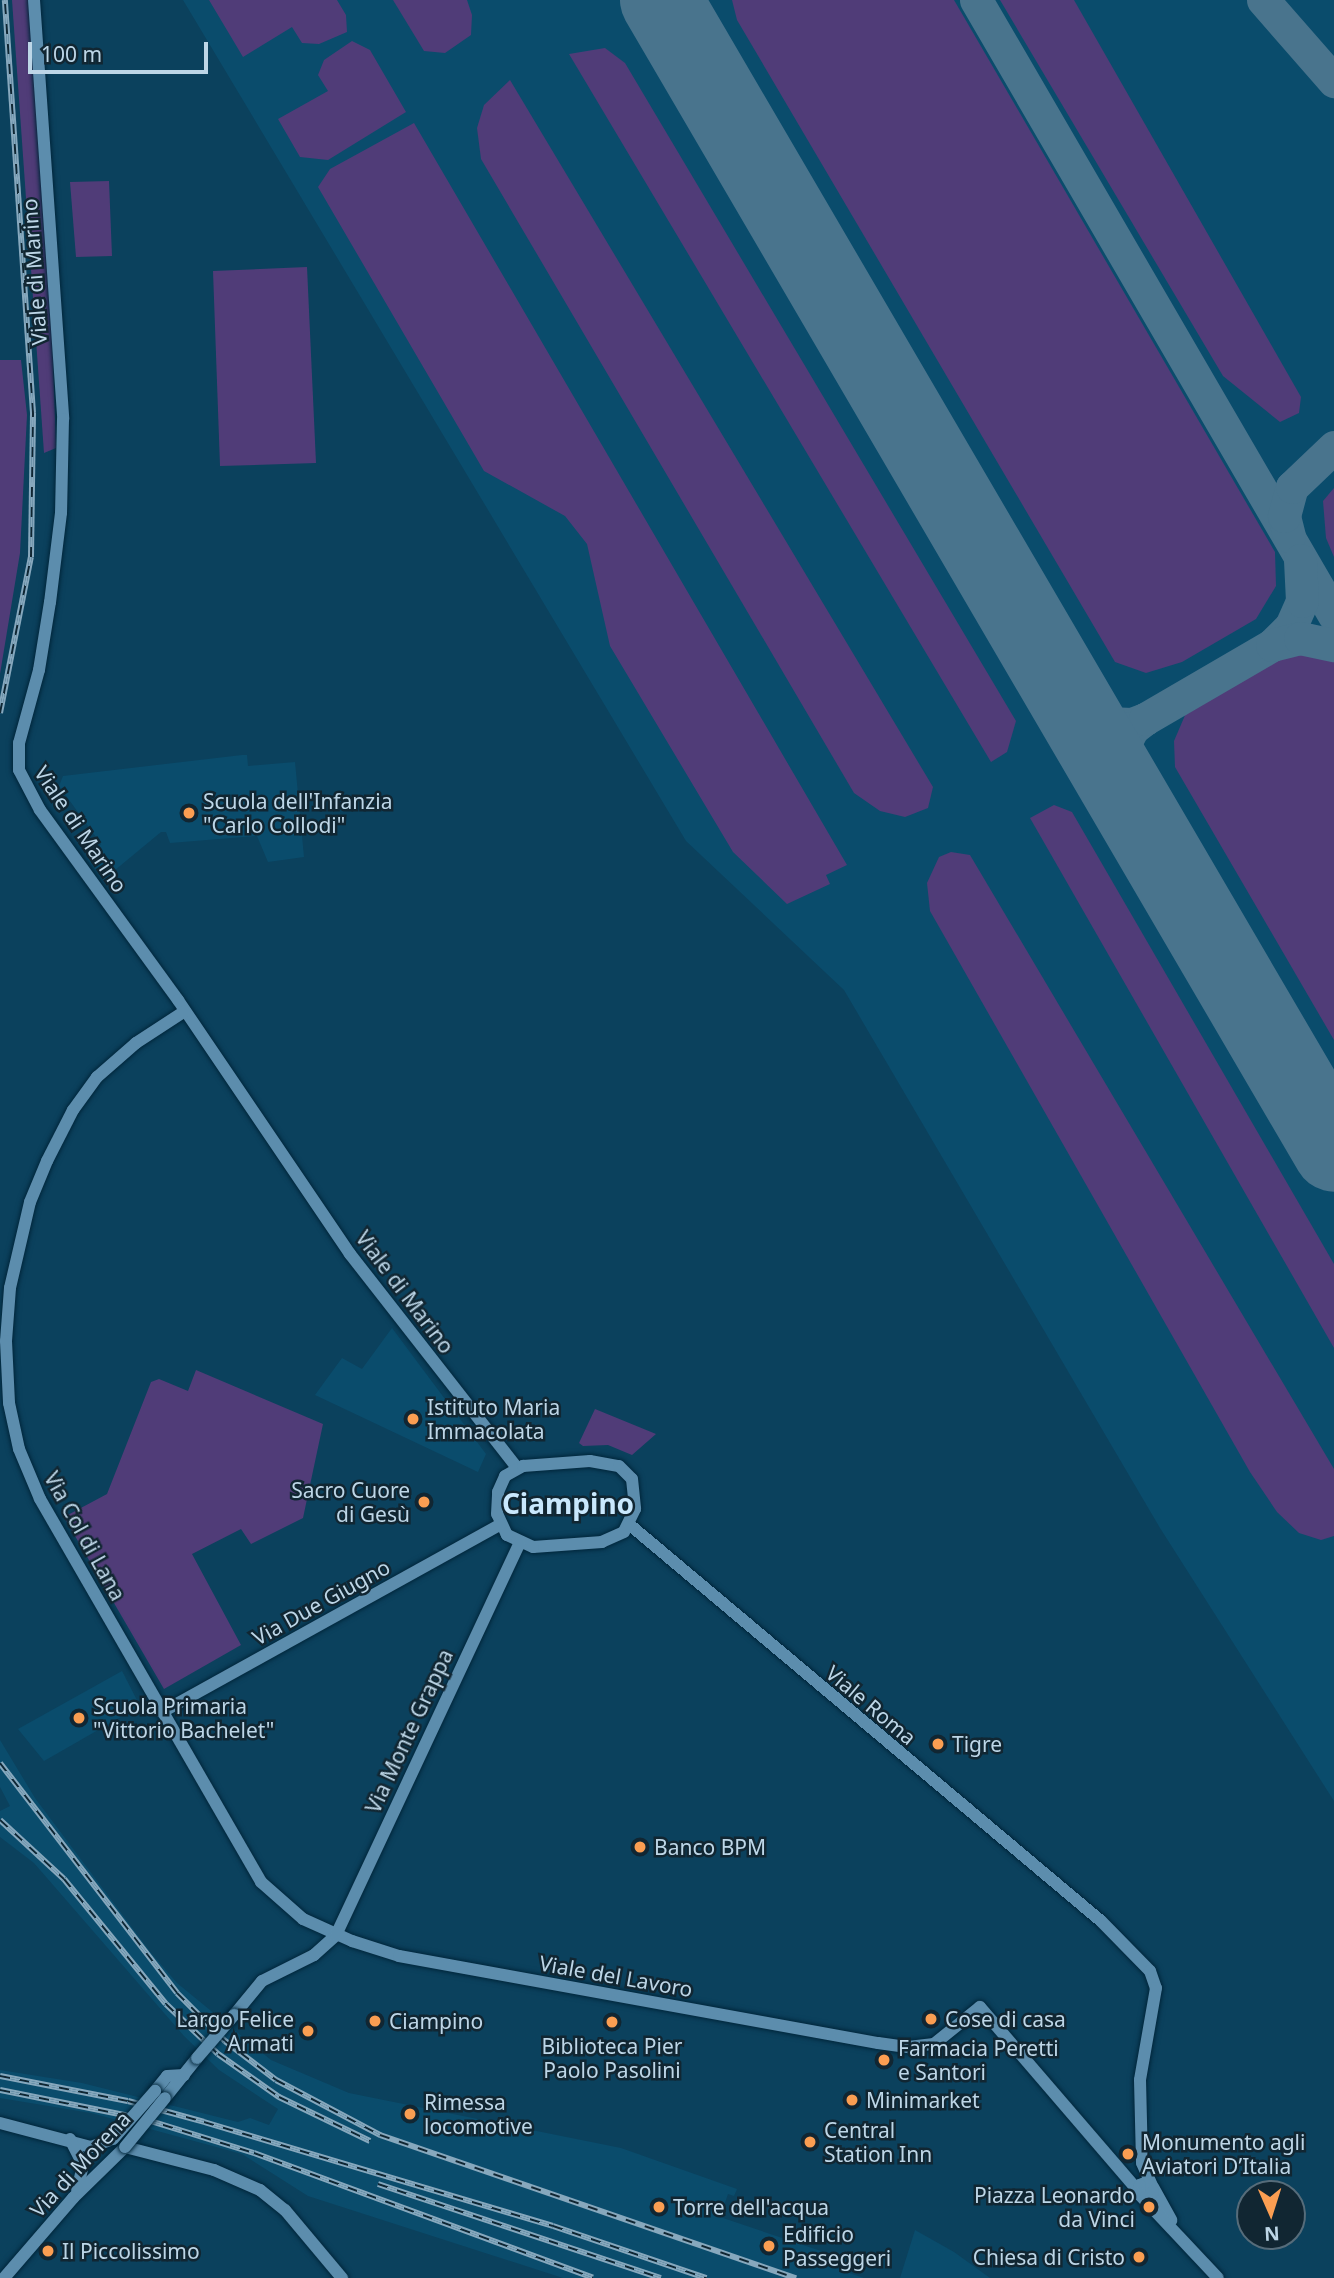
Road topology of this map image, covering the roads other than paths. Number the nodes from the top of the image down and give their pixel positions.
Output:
1 (34, 0) edge
2 (185, 1011) junction
3 (5, 1279) edge
4 (517, 1468) junction
5 (500, 1525) junction
6 (630, 1525) junction
7 (519, 1544) junction
8 (162, 1712) junction
9 (336, 1935) junction
10 (160, 2094) junction
11 (0, 2123) edge
12 (69, 2139) junction
13 (125, 2147) junction
14 (1153, 2186) junction
15 (1141, 2194) junction
16 (73, 2198) junction
17 (1178, 2233) junction
18 (4, 2278) edge
19 (342, 2278) edge
20 (1218, 2278) edge

1 - 2 street, Viale di Marino
2 - 3 street, Via Col di Lana
2 - 4 street, Viale di Marino
3 - 8 street, Via Col di Lana
4 - 5 street
4 - 6 street
5 - 7 street
5 - 8 street, Via Due Giugno
6 - 7 street
6 - 14 street, Viale Roma
7 - 9 street, Via Monte Grappa
8 - 9 street, Via Col di Lana
9 - 10 street, Via di Morena, bridge
9 - 15 street, Viale del Lavoro
10 - 12 street, Via di Morena, bridge
10 - 13 street, Via di Morena, bridge
11 - 12 street
12 - 16 street
13 - 16 street, Via di Morena
13 - 19 street
14 - 15 street
14 - 17 street
15 - 17 street
16 - 18 street, Via di Morena
17 - 20 street

